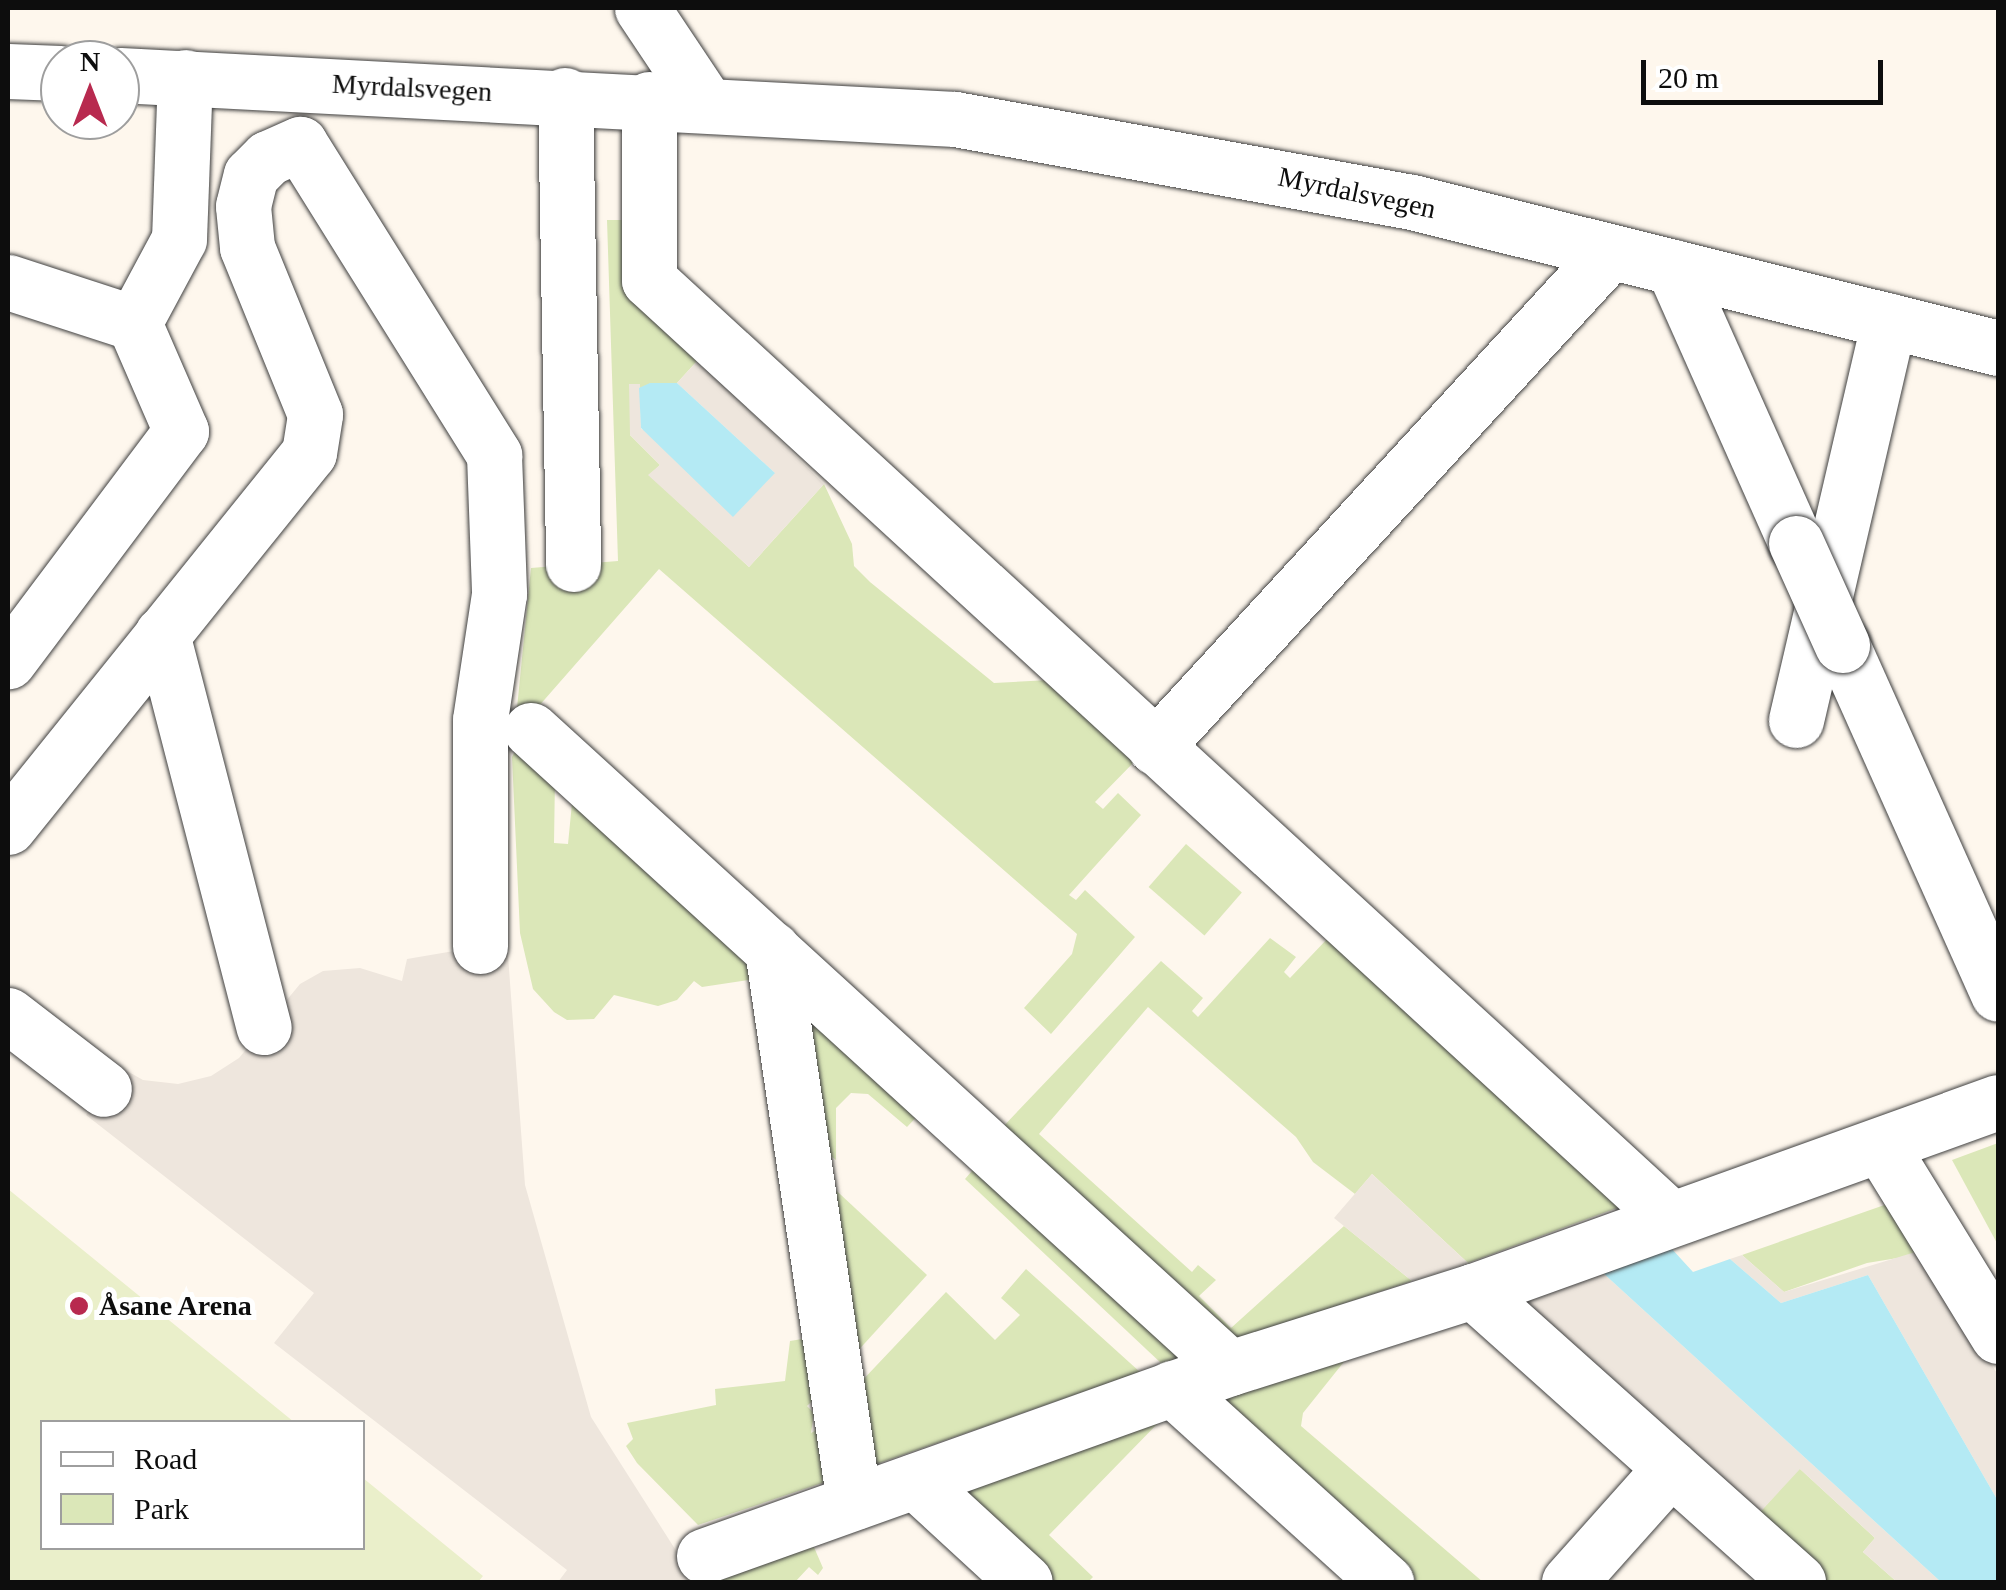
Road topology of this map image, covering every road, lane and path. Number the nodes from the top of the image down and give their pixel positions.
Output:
1 (642, 8) edge
2 (8, 71) edge
3 (40, 72) edge
4 (140, 75) edge
5 (186, 77) junction
6 (565, 95) junction
7 (649, 99) junction
8 (704, 102) junction
9 (1610, 252) junction
10 (1672, 267) junction
11 (8, 282) edge
12 (1889, 321) junction
13 (134, 324) junction
14 (1998, 348) edge
15 (573, 564) dead end
16 (18, 625) edge
17 (162, 634) junction
18 (1796, 720) dead end
19 (531, 730) dead end
20 (1155, 747) junction
21 (8, 828) edge
22 (480, 946) dead end
23 (772, 949) junction
24 (1998, 994) edge
25 (8, 1015) edge
26 (264, 1027) dead end
27 (104, 1089) dead end
28 (1998, 1102) edge
29 (1880, 1146) junction
30 (1669, 1217) junction
31 (1473, 1291) junction
32 (1998, 1336) edge
33 (1230, 1368) junction
34 (1172, 1388) junction
35 (1671, 1468) junction
36 (915, 1480) junction
37 (854, 1502) junction
38 (704, 1556) dead end
39 (1025, 1582) edge
40 (1386, 1582) edge
41 (1569, 1582) edge
42 (1798, 1582) edge

1 - 8 street
2 - 3 street
4 - 5 street, Myrdalsvegen
5 - 6 street, Myrdalsvegen
5 - 13 street
6 - 7 street, Myrdalsvegen
6 - 15 street
7 - 8 street, Myrdalsvegen
7 - 20 street
8 - 9 street, Myrdalsvegen
9 - 10 street, Myrdalsvegen
9 - 20 street
10 - 12 street, Myrdalsvegen
10 - 24 street, bridge
11 - 13 street
12 - 14 street, Myrdalsvegen
12 - 18 street
13 - 16 street
17 - 21 street
17 - 22 street
17 - 26 street
19 - 23 street
20 - 30 street
23 - 33 street
23 - 37 street
25 - 27 street
28 - 29 street
29 - 30 street
29 - 32 street
30 - 31 street
31 - 33 street
31 - 35 street
33 - 34 street
34 - 36 street
34 - 40 street
35 - 41 street
35 - 42 street
36 - 37 street
36 - 39 street
37 - 38 street

